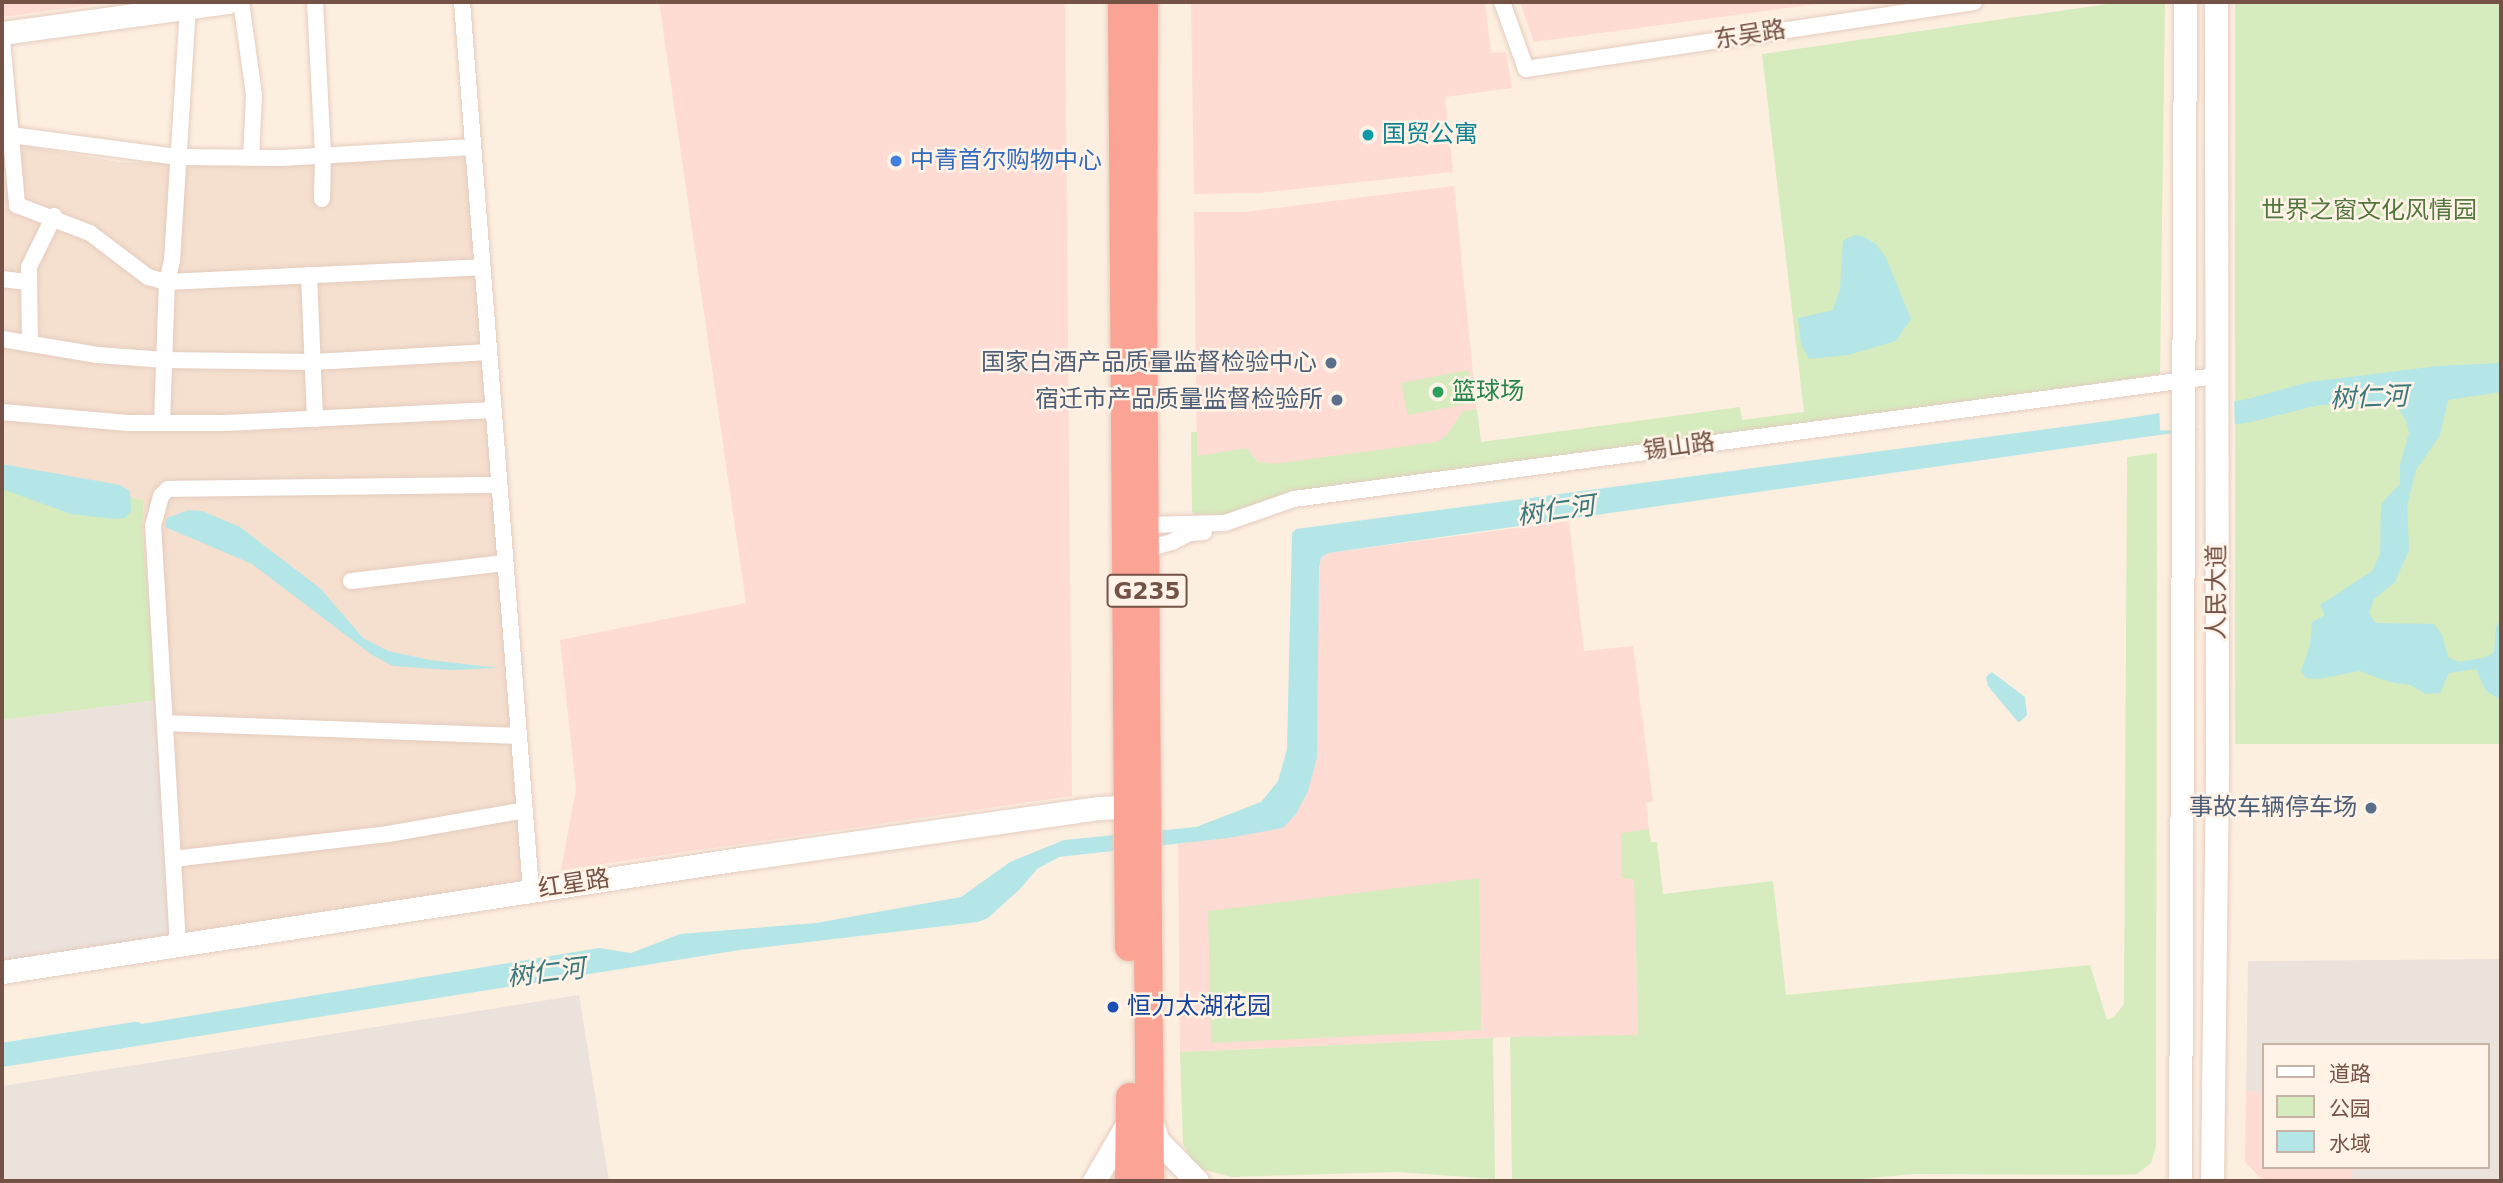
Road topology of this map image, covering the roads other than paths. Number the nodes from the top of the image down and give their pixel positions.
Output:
1 (227, 2) edge
2 (241, 2) edge
3 (315, 2) edge
4 (462, 2) edge
5 (1122, 2) edge
6 (1144, 2) edge
7 (1502, 2) edge
8 (1974, 2) edge
9 (2185, 2) edge
10 (2216, 2) edge
11 (1922, 6) edge
12 (188, 7) junction
13 (2, 33) edge
14 (2, 39) edge
15 (11, 135) junction
16 (473, 147) junction
17 (323, 155) junction
18 (178, 157) junction
19 (251, 158) junction
20 (322, 199) dead end
21 (54, 216) junction
22 (482, 267) junction
23 (309, 275) junction
24 (2, 279) edge
25 (28, 282) junction
26 (167, 282) junction
27 (2, 339) edge
28 (30, 343) junction
29 (489, 352) junction
30 (165, 360) junction
31 (314, 362) junction
32 (2216, 376) junction
33 (2184, 383) junction
34 (494, 410) junction
35 (2, 412) edge
36 (315, 419) junction
37 (162, 423) junction
38 (499, 485) junction
39 (2217, 532) junction
40 (2183, 533) junction
41 (1146, 537) junction
42 (505, 563) junction
43 (351, 580) dead end
44 (165, 723) junction
45 (519, 736) junction
46 (1138, 806) junction
47 (525, 810) junction
48 (173, 859) junction
49 (531, 891) junction
50 (2181, 915) junction
51 (2215, 916) junction
52 (178, 945) junction
53 (2, 972) edge
54 (1140, 1117) junction
55 (1094, 1181) edge
56 (1129, 1181) edge
57 (1150, 1181) edge
58 (1197, 1181) edge
59 (2179, 1181) edge
60 (2212, 1181) edge

1 - 12 main road
2 - 19 street
3 - 17 street
4 - 16 street
5 - 46 highway, G235
6 - 41 highway, G235
7 - 11 street, 东吴路
8 - 11 street, 东吴路
9 - 33 main road, 人民大道
10 - 32 main road, 人民大道
12 - 13 main road
12 - 18 street
14 - 15 street
15 - 18 street
15 - 21 street
16 - 17 street
16 - 22 street
17 - 19 street
17 - 20 street
18 - 19 street
18 - 26 street
21 - 25 street
21 - 26 street
22 - 23 street
22 - 29 street
23 - 26 street
23 - 31 street
24 - 25 street
25 - 28 street
26 - 30 street
27 - 28 street
28 - 30 street
29 - 31 street
29 - 34 street
30 - 31 street
30 - 37 street
31 - 36 street
32 - 33 street, 锡山路
32 - 39 main road, 人民大道
33 - 40 main road, 人民大道
33 - 41 street, 锡山路
33 - 41 street, 锡山路
34 - 36 street
34 - 38 street
35 - 37 street
36 - 37 street
38 - 42 street
38 - 44 street
39 - 40 main road
39 - 51 main road, 人民大道
40 - 50 main road, 人民大道
41 - 46 highway, G235
42 - 43 street
42 - 45 street
44 - 45 street
44 - 48 street
45 - 47 street
46 - 49 main road, 红星路
46 - 54 highway, G235
47 - 48 street
47 - 49 street
48 - 52 street
49 - 52 main road, 红星路
50 - 51 main road
50 - 59 main road, 人民大道
51 - 60 main road, 人民大道
52 - 53 main road, 红星路
54 - 55 main road
54 - 56 highway, G235
54 - 57 highway, G235
54 - 58 main road

